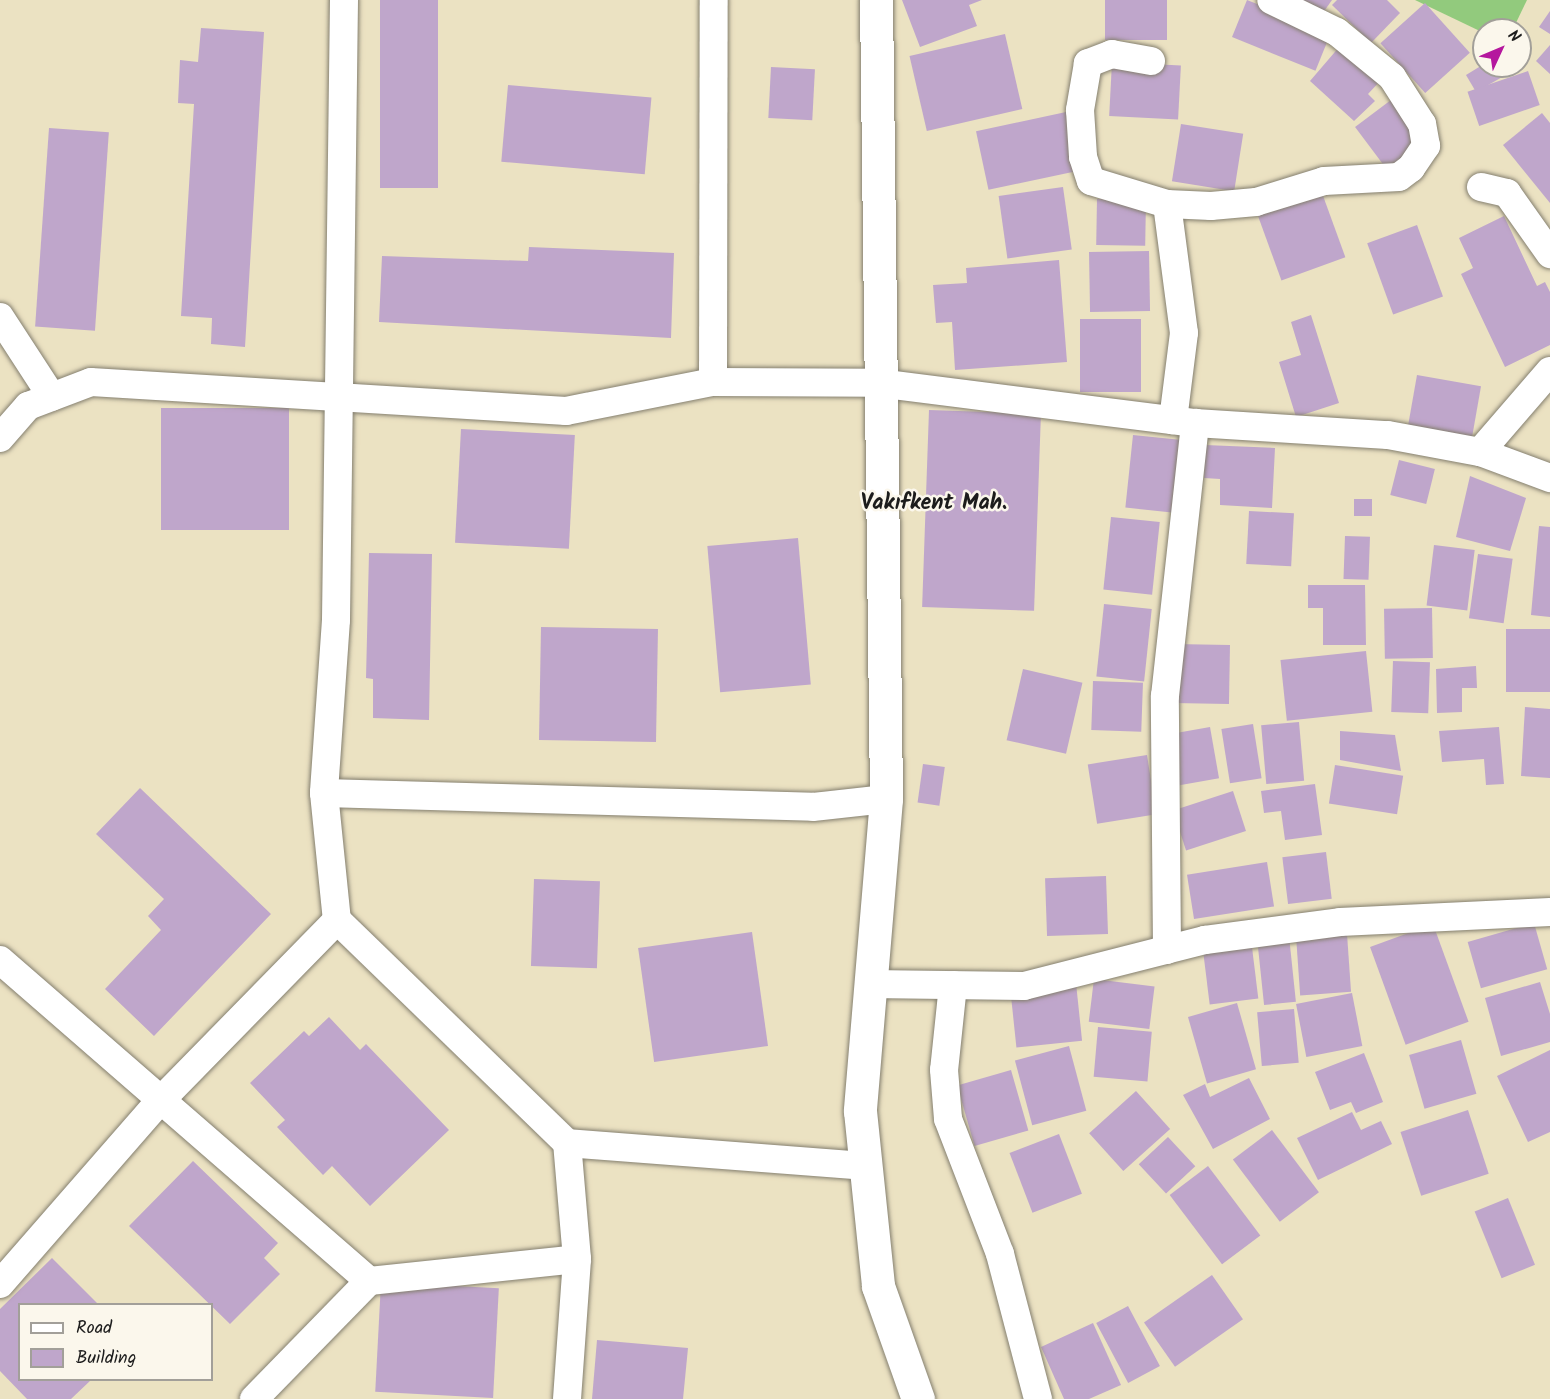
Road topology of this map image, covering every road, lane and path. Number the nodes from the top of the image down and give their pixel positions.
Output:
1 (344, 0) edge
2 (714, 0) edge
3 (876, 0) edge
4 (1271, 0) edge
5 (1151, 61) dead end
6 (1481, 187) dead end
7 (1167, 204) junction
8 (1550, 254) edge
9 (0, 317) edge
10 (1550, 370) edge
11 (713, 382) junction
12 (878, 383) junction
13 (52, 397) junction
14 (335, 399) junction
15 (1184, 421) junction
16 (0, 438) edge
17 (1480, 452) junction
18 (1550, 478) edge
19 (324, 793) junction
20 (886, 799) junction
21 (1550, 912) edge
22 (337, 920) junction
23 (1167, 950) junction
24 (0, 960) edge
25 (869, 984) junction
26 (953, 985) junction
27 (159, 1102) junction
28 (567, 1143) junction
29 (866, 1166) junction
30 (577, 1259) junction
31 (369, 1281) junction
32 (0, 1284) edge
33 (254, 1399) edge
34 (567, 1399) edge
35 (918, 1399) edge
36 (1038, 1399) edge

1 - 14 street
2 - 11 street
3 - 12 street
4 - 7 street
5 - 7 street
6 - 8 street
7 - 15 street
9 - 13 street
10 - 17 street
11 - 12 street
11 - 14 street
12 - 15 street
12 - 20 street
13 - 14 street
13 - 16 street
14 - 19 street
15 - 17 street
15 - 23 street
17 - 18 street
19 - 20 street
19 - 22 street
20 - 25 street
21 - 23 street
22 - 27 street
22 - 28 street
23 - 26 street
24 - 27 street
25 - 26 street
25 - 29 street
26 - 36 street
27 - 31 street
27 - 32 street
28 - 29 street
28 - 30 street
29 - 35 street
30 - 31 street
30 - 34 street
31 - 33 street

